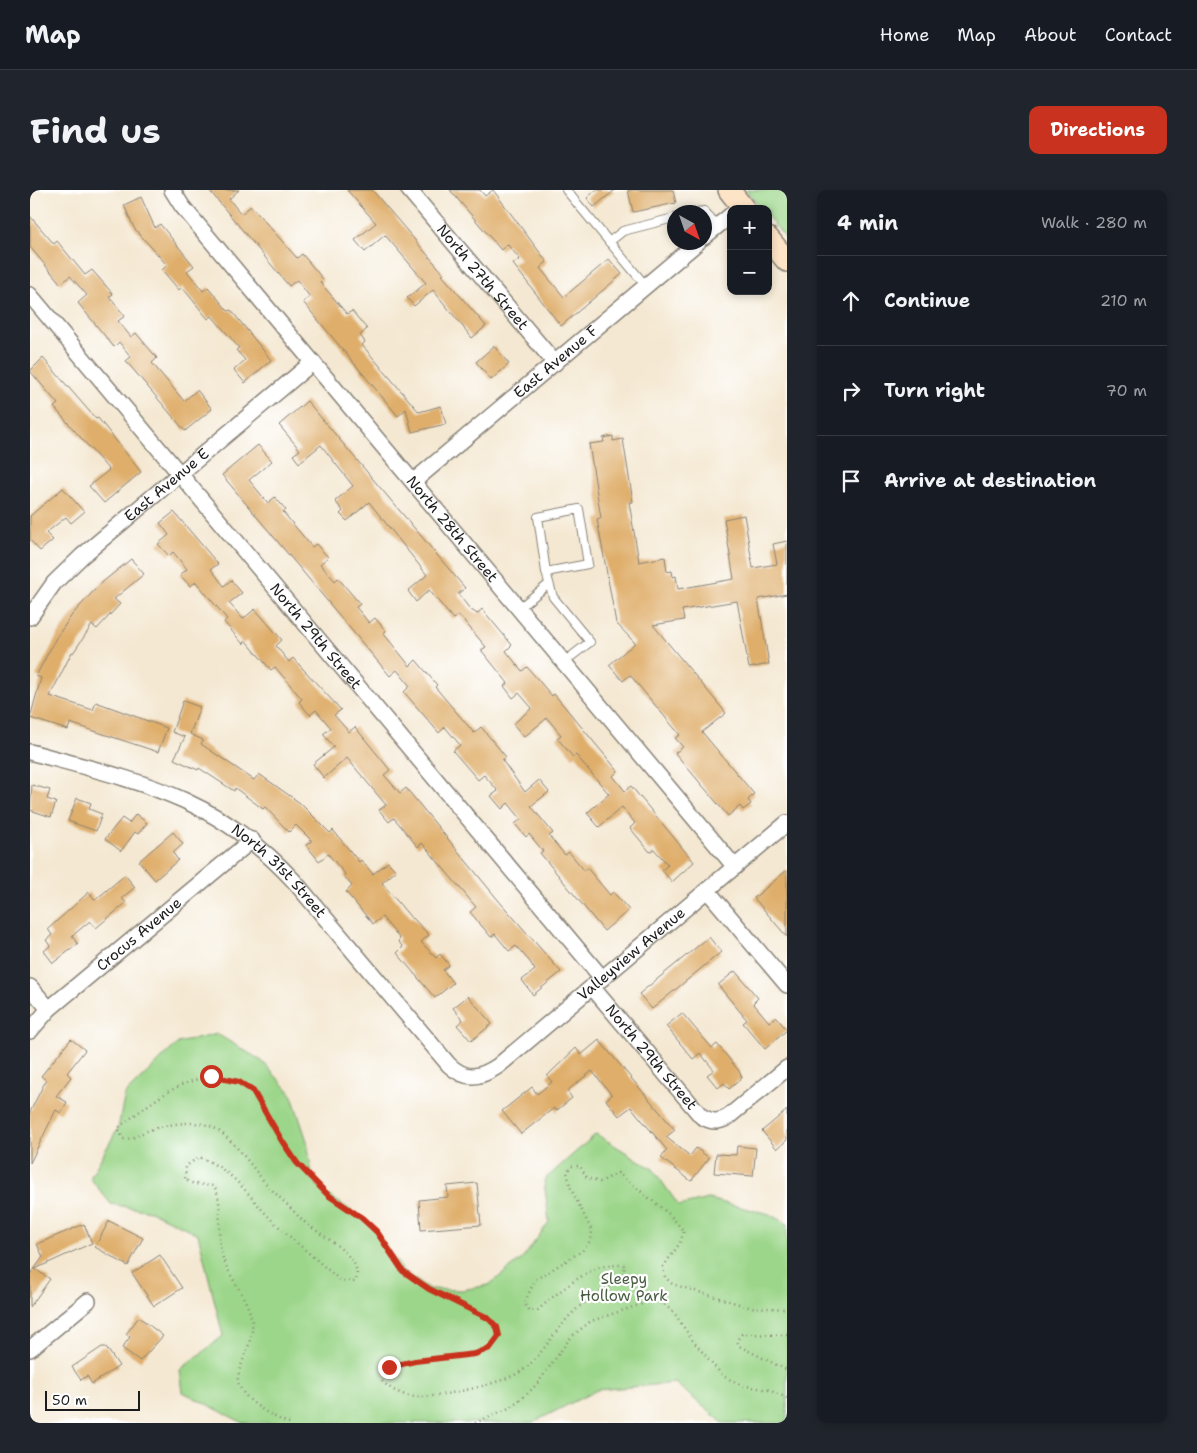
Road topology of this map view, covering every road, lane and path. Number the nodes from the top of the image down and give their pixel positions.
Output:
1 (172, 190) edge
2 (410, 190) edge
3 (566, 190) edge
4 (727, 217) edge
5 (667, 220) edge
6 (712, 220) edge
7 (718, 226) junction
8 (712, 231) edge
9 (609, 242) junction
10 (772, 243) edge
11 (689, 250) edge
12 (787, 261) edge
13 (646, 286) junction
14 (30, 294) edge
15 (313, 362) junction
16 (555, 363) junction
17 (180, 474) junction
18 (414, 481) junction
19 (546, 572) junction
20 (549, 584) junction
21 (519, 608) junction
22 (30, 616) edge
23 (564, 662) junction
24 (30, 752) edge
25 (787, 823) edge
26 (252, 840) junction
27 (735, 867) junction
28 (707, 890) junction
29 (597, 982) junction
30 (787, 985) edge
31 (30, 987) edge
32 (49, 1009) junction
33 (30, 1031) edge
34 (787, 1068) edge
35 (470, 1077) joint
36 (88, 1301) dead end
37 (787, 1309) edge
38 (787, 1335) edge
39 (30, 1349) edge
40 (787, 1370) edge
41 (787, 1398) edge
42 (289, 1423) edge
43 (475, 1423) edge

1 - 15 street, North 28th Street
2 - 16 street, North 27th Street
3 - 9 lane
4 - 7 street
5 - 9 lane
6 - 7 lane
7 - 8 street
9 - 13 lane
10 - 12 street
11 - 13 street, East Avenue F
13 - 16 street, East Avenue F
14 - 17 street, North 29th Street
15 - 17 street, East Avenue E
15 - 18 street, North 28th Street
16 - 18 street, East Avenue F
17 - 22 street, East Avenue E
17 - 29 street, North 29th Street
18 - 21 street, North 28th Street
19 - 19 lane
19 - 20 lane
20 - 21 lane
20 - 23 lane
21 - 23 street, North 28th Street
23 - 27 street, North 28th Street
24 - 26 street, North 31st Street
25 - 27 street, Valleyview Avenue
26 - 32 street, Crocus Avenue
26 - 35 street, North 31st Street
27 - 28 street, Valleyview Avenue
28 - 29 street, Valleyview Avenue
28 - 30 street
29 - 34 street, North 29th Street
29 - 35 street, Valleyview Avenue
31 - 32 street
32 - 33 street, Crocus Avenue
36 - 39 street
37 - 42 path
38 - 40 path
41 - 43 path

